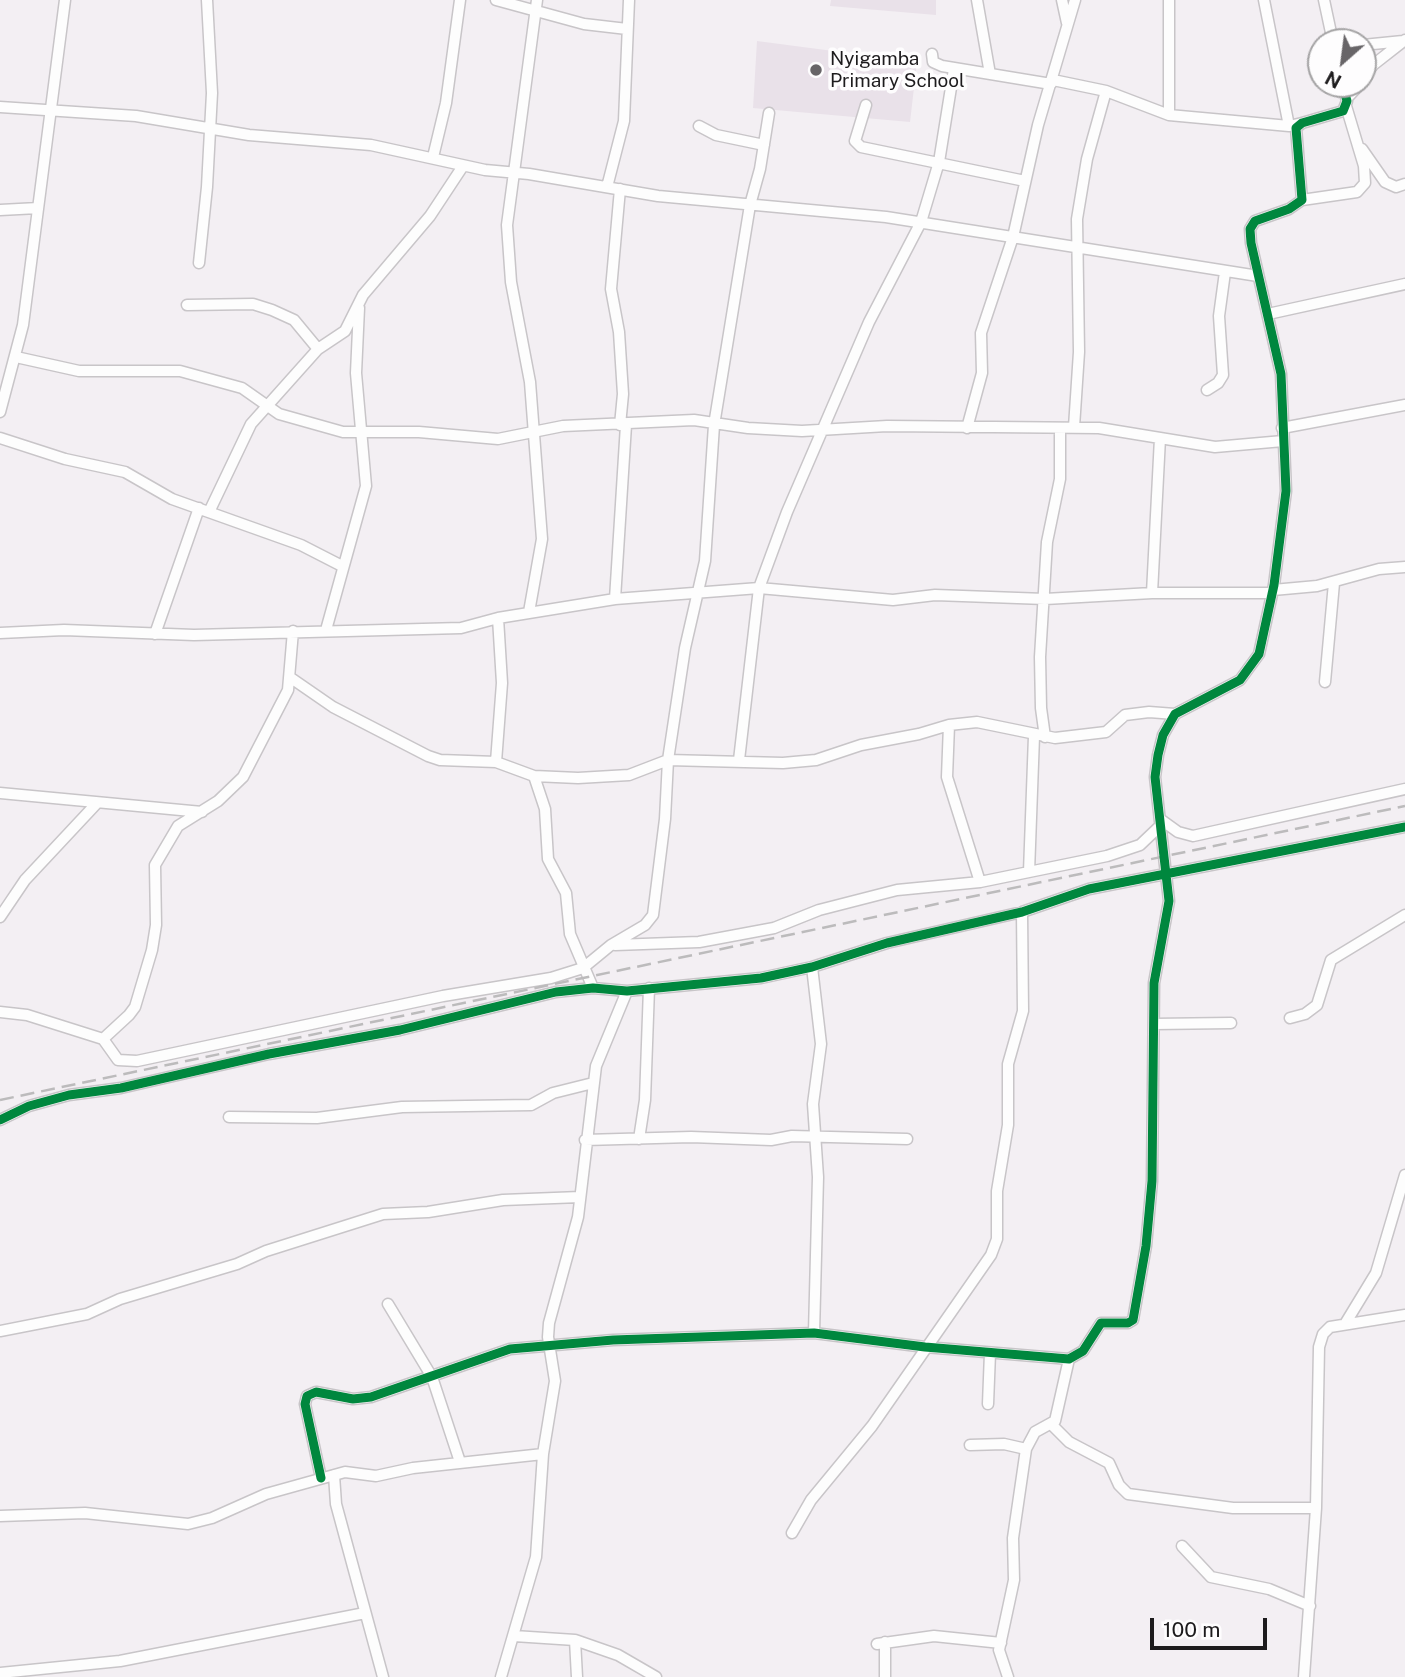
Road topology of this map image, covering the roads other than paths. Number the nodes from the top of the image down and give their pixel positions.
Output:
1 (65, 0) edge
2 (207, 0) edge
3 (460, 0) edge
4 (496, 0) edge
5 (537, 0) edge
6 (629, 0) edge
7 (976, 0) edge
8 (1062, 0) edge
9 (1075, 0) edge
10 (1169, 0) edge
11 (1264, 0) edge
12 (1324, 0) edge
13 (536, 12) junction
14 (1068, 27) junction
15 (1330, 28) edge
16 (627, 29) junction
17 (1404, 41) edge
18 (1377, 44) edge
19 (932, 54) dead end
20 (1377, 62) edge
21 (954, 69) junction
22 (990, 74) junction
23 (1052, 82) junction
24 (1106, 92) junction
25 (1345, 98) edge
26 (1349, 98) edge
27 (1346, 102) junction
28 (866, 105) dead end
29 (0, 107) edge
30 (50, 110) junction
31 (769, 113) dead end
32 (1169, 115) junction
33 (1302, 123) junction
34 (699, 126) dead end
35 (1289, 126) junction
36 (210, 128) junction
37 (1355, 143) junction
38 (764, 145) junction
39 (433, 157) junction
40 (939, 162) junction
41 (463, 166) junction
42 (513, 172) junction
43 (1025, 181) junction
44 (1405, 184) edge
45 (607, 187) junction
46 (620, 189) junction
47 (1302, 200) junction
48 (750, 205) junction
49 (38, 208) junction
50 (0, 210) edge
51 (921, 222) junction
52 (1013, 237) junction
53 (1077, 248) junction
54 (199, 264) dead end
55 (1224, 272) junction
56 (1258, 276) junction
57 (1405, 284) edge
58 (359, 302) junction
59 (187, 305) dead end
60 (1268, 314) junction
61 (318, 349) junction
62 (16, 357) junction
63 (1207, 390) dead end
64 (1405, 405) edge
65 (266, 407) junction
66 (0, 412) edge
67 (623, 425) junction
68 (714, 425) junction
69 (967, 428) junction
70 (1074, 428) junction
71 (1282, 428) junction
72 (824, 429) junction
73 (1060, 429) junction
74 (535, 431) junction
75 (362, 433) junction
76 (0, 438) edge
77 (1160, 438) junction
78 (1283, 442) junction
79 (204, 509) junction
80 (342, 566) junction
81 (1405, 567) edge
82 (1334, 583) junction
83 (759, 588) junction
84 (700, 590) junction
85 (1272, 591) junction
86 (1152, 593) junction
87 (615, 599) junction
88 (1045, 599) junction
89 (529, 612) junction
90 (498, 618) junction
91 (326, 630) junction
92 (293, 631) junction
93 (0, 633) edge
94 (155, 634) junction
95 (291, 678) junction
96 (1325, 682) dead end
97 (1175, 714) junction
98 (949, 725) junction
99 (1040, 736) junction
100 (668, 760) junction
101 (739, 760) junction
102 (496, 762) junction
103 (534, 776) junction
104 (1405, 789) edge
105 (0, 793) edge
106 (97, 803) junction
107 (202, 812) junction
108 (1160, 822) junction
109 (1405, 827) edge
110 (1029, 872) junction
111 (1167, 876) junction
112 (980, 882) junction
113 (1022, 912) junction
114 (1405, 915) edge
115 (0, 917) edge
116 (611, 945) junction
117 (812, 967) junction
118 (583, 968) junction
119 (593, 988) junction
120 (649, 988) junction
121 (627, 991) junction
122 (0, 1012) edge
123 (1290, 1018) dead end
124 (1231, 1023) dead end
125 (1154, 1024) junction
126 (103, 1039) junction
127 (593, 1083) junction
128 (229, 1117) dead end
129 (0, 1120) edge
130 (815, 1138) junction
131 (639, 1139) junction
132 (907, 1139) dead end
133 (585, 1140) junction
134 (1405, 1175) edge
135 (580, 1197) junction
136 (388, 1304) dead end
137 (1405, 1315) edge
138 (1345, 1324) junction
139 (0, 1331) edge
140 (814, 1333) junction
141 (549, 1346) junction
142 (925, 1348) junction
143 (990, 1353) junction
144 (1069, 1359) junction
145 (432, 1377) junction
146 (988, 1404) dead end
147 (1052, 1425) junction
148 (970, 1445) dead end
149 (1026, 1449) junction
150 (543, 1454) junction
151 (460, 1462) junction
152 (334, 1475) junction
153 (321, 1478) junction
154 (1316, 1508) junction
155 (0, 1516) edge
156 (792, 1533) dead end
157 (1182, 1546) dead end
158 (1311, 1606) junction
159 (365, 1613) junction
160 (514, 1636) junction
161 (575, 1640) junction
162 (1001, 1643) junction
163 (0, 1673) edge
164 (383, 1677) edge
165 (501, 1677) edge
166 (577, 1677) edge
167 (656, 1677) edge
168 (885, 1677) edge
169 (1008, 1677) edge
170 (1304, 1677) edge

1 - 30 street
2 - 36 street
3 - 39 street
4 - 13 street
5 - 13 street
6 - 16 street
7 - 22 street
8 - 14 street
9 - 14 street
10 - 32 street
11 - 35 street
12 - 15 street
13 - 16 street
13 - 42 street
14 - 23 street
16 - 45 street
17 - 18 street
17 - 20 street
19 - 21 street
21 - 22 street
21 - 40 street
22 - 23 street
23 - 24 street
23 - 43 street
24 - 32 street
24 - 53 street
25 - 27 street
26 - 27 street
27 - 33 street
27 - 37 street
28 - 40 street
29 - 30 street
30 - 36 street
30 - 49 street
31 - 38 street
32 - 35 street
33 - 35 street
33 - 47 street
34 - 38 street
36 - 39 street
36 - 54 street
37 - 44 street
37 - 47 street
38 - 48 street
39 - 41 street
40 - 43 street
40 - 51 street
41 - 42 street
41 - 58 street
42 - 45 street
42 - 74 street
43 - 52 street
45 - 46 street
46 - 48 street
46 - 67 street
47 - 56 street
48 - 51 street
48 - 68 street
49 - 50 street
49 - 62 street
51 - 52 street
51 - 72 street
52 - 53 street
52 - 69 street
53 - 55 street
53 - 70 street
55 - 56 street
55 - 63 street
56 - 60 street
57 - 60 street
58 - 61 street
58 - 75 street
59 - 61 street
60 - 71 street
61 - 65 street
62 - 65 street
62 - 66 street
64 - 71 street
65 - 75 street
65 - 79 street
67 - 68 street
67 - 74 street
67 - 87 street
68 - 72 street
68 - 84 street
69 - 72 street
69 - 73 street
70 - 73 street
70 - 77 street
71 - 78 street
72 - 83 street
73 - 88 street
74 - 75 street
74 - 89 street
75 - 80 street
76 - 79 street
77 - 78 street
77 - 86 street
78 - 85 street
79 - 80 street
79 - 94 street
80 - 91 street
81 - 82 street
82 - 85 street
82 - 96 street
83 - 84 street
83 - 88 street
83 - 101 street
84 - 87 street
84 - 100 street
85 - 86 street
85 - 97 street
86 - 88 street
87 - 89 street
88 - 99 street
89 - 90 street
90 - 91 street
90 - 102 street
91 - 92 street
92 - 94 street
92 - 95 street
93 - 94 street
95 - 102 street
95 - 107 street
97 - 99 street
97 - 108 street
98 - 99 street
98 - 101 street
98 - 112 street
99 - 110 street
100 - 101 street
100 - 103 street
100 - 116 street
102 - 103 street
103 - 118 street
104 - 108 street
105 - 106 street
106 - 107 street
106 - 115 street
107 - 126 street
108 - 110 street
108 - 111 street
109 - 111 street
110 - 112 street
111 - 113 street
111 - 125 street
112 - 116 street
113 - 117 street
113 - 142 street
114 - 123 street
116 - 118 street
117 - 120 street
117 - 130 street
118 - 119 street
118 - 126 street
119 - 121 street
119 - 129 street
120 - 121 street
120 - 131 street
121 - 127 street
122 - 126 street
124 - 125 street
125 - 144 street
127 - 128 street
127 - 133 street
130 - 131 street
130 - 132 street
130 - 140 street
131 - 133 street
133 - 135 street
134 - 138 street
135 - 139 street
135 - 141 street
136 - 145 street
137 - 138 street
138 - 154 street
140 - 141 street
140 - 142 street
141 - 145 street
141 - 150 street
142 - 143 street
142 - 156 street
143 - 144 street
143 - 146 street
144 - 147 street
145 - 151 street
145 - 153 street
147 - 149 street
147 - 154 street
148 - 149 street
149 - 162 street
150 - 151 street
150 - 160 street
151 - 152 street
152 - 153 street
152 - 159 street
153 - 155 street
154 - 158 street
157 - 158 street
158 - 170 street
159 - 163 street
159 - 164 street
160 - 161 street
160 - 165 street
161 - 166 street
161 - 167 street
162 - 168 street
162 - 169 street

